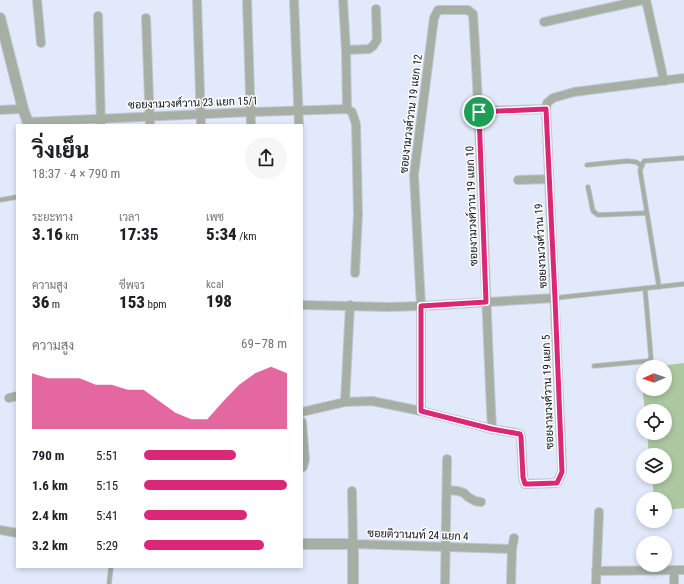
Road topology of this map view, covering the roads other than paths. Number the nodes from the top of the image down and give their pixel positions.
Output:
1 (37, 0) edge
2 (197, 0) edge
3 (247, 0) edge
4 (294, 0) edge
5 (343, 0) edge
6 (641, 0) edge
7 (376, 9) dead end
8 (473, 14) joint
9 (98, 16) dead end
10 (0, 18) edge
11 (146, 18) dead end
12 (544, 22) dead end
13 (41, 43) dead end
14 (346, 50) junction
15 (684, 78) edge
16 (664, 81) junction
17 (24, 109) junction
18 (347, 109) junction
19 (546, 109) junction
20 (0, 110) edge
21 (299, 111) junction
22 (251, 112) junction
23 (479, 112) junction
24 (200, 114) junction
25 (150, 116) junction
26 (100, 122) edge
27 (29, 124) edge
28 (150, 124) edge
29 (201, 124) edge
30 (251, 124) edge
31 (299, 124) edge
32 (684, 158) edge
33 (587, 165) dead end
34 (642, 166) junction
35 (549, 179) junction
36 (518, 180) dead end
37 (588, 187) dead end
38 (16, 197) edge
39 (0, 200) edge
40 (647, 212) junction
41 (354, 273) dead end
42 (684, 284) edge
43 (659, 287) junction
44 (645, 288) junction
45 (555, 298) junction
46 (486, 302) junction
47 (303, 305) edge
48 (350, 305) junction
49 (421, 306) junction
50 (594, 366) dead end
51 (345, 402) junction
52 (421, 411) junction
53 (303, 412) edge
54 (492, 429) junction
55 (447, 459) dead end
56 (447, 490) junction
57 (352, 491) dead end
58 (481, 502) dead end
59 (599, 512) dead end
60 (0, 530) edge
61 (16, 533) edge
62 (514, 538) dead end
63 (303, 544) edge
64 (353, 544) junction
65 (446, 546) junction
66 (512, 549) junction
67 (111, 568) edge
68 (674, 570) junction
69 (684, 570) edge
70 (596, 571) junction
71 (109, 584) edge
72 (353, 584) edge
73 (445, 584) edge
74 (511, 584) edge
75 (596, 584) edge
76 (674, 584) edge

1 - 13 street
2 - 24 street
3 - 22 street
4 - 21 street
5 - 14 street
6 - 12 street
6 - 16 street
7 - 14 street
8 - 23 street, ซอยงามวงศ์วาน 19 แยก 10
8 - 49 street, ซอยงามวงศ์วาน 19 แยก 12
9 - 26 street
10 - 17 street
11 - 25 street
14 - 18 street
15 - 16 street
16 - 19 street
17 - 20 street
17 - 27 street
18 - 21 street, ซอยงามวงศ์วาน 23 แยก 15/1
18 - 41 street
19 - 23 street
19 - 35 street, ซอยงามวงศ์วาน 19
21 - 22 street, ซอยงามวงศ์วาน 23 แยก 15/1
21 - 31 street
22 - 24 street, ซอยงามวงศ์วาน 23 แยก 15/1
22 - 30 street
23 - 46 street, ซอยงามวงศ์วาน 19 แยก 10
24 - 25 street, ซอยงามวงศ์วาน 23 แยก 15/1
24 - 29 street
25 - 26 street, ซอยงามวงศ์วาน 23 แยก 15/1
25 - 28 street
26 - 27 street, ซอยงามวงศ์วาน 23 แยก 15/1
32 - 34 lane
33 - 34 lane
34 - 40 lane
35 - 36 street
35 - 45 street, ซอยงามวงศ์วาน 19
37 - 40 lane
38 - 39 lane
40 - 43 lane
42 - 43 lane
43 - 44 lane
44 - 45 lane
44 - 50 lane
45 - 46 street, ซอยงามวงศ์วาน 19
45 - 54 street, ซอยงามวงศ์วาน 19 แยก 5
46 - 49 street, ซอยงามวงศ์วาน 19
46 - 54 street, ซอยงามวงศ์วาน 19 แยก 10
47 - 48 street, ซอยงามวงศ์วาน 19
48 - 49 street, ซอยงามวงศ์วาน 19
48 - 51 street
49 - 52 street
51 - 52 street
51 - 53 street
52 - 54 street
55 - 56 street
56 - 58 street
56 - 65 street
57 - 64 street, ซอยติวานนท์ 24 แยก 4
59 - 70 street
60 - 61 street
62 - 66 street
63 - 64 street
64 - 65 street, ซอยติวานนท์ 24 แยก 4
64 - 72 street
65 - 66 street, ซอยติวานนท์ 24 แยก 4
65 - 73 street
66 - 74 street
67 - 71 lane
68 - 69 street
68 - 70 street
68 - 76 street
70 - 75 street

